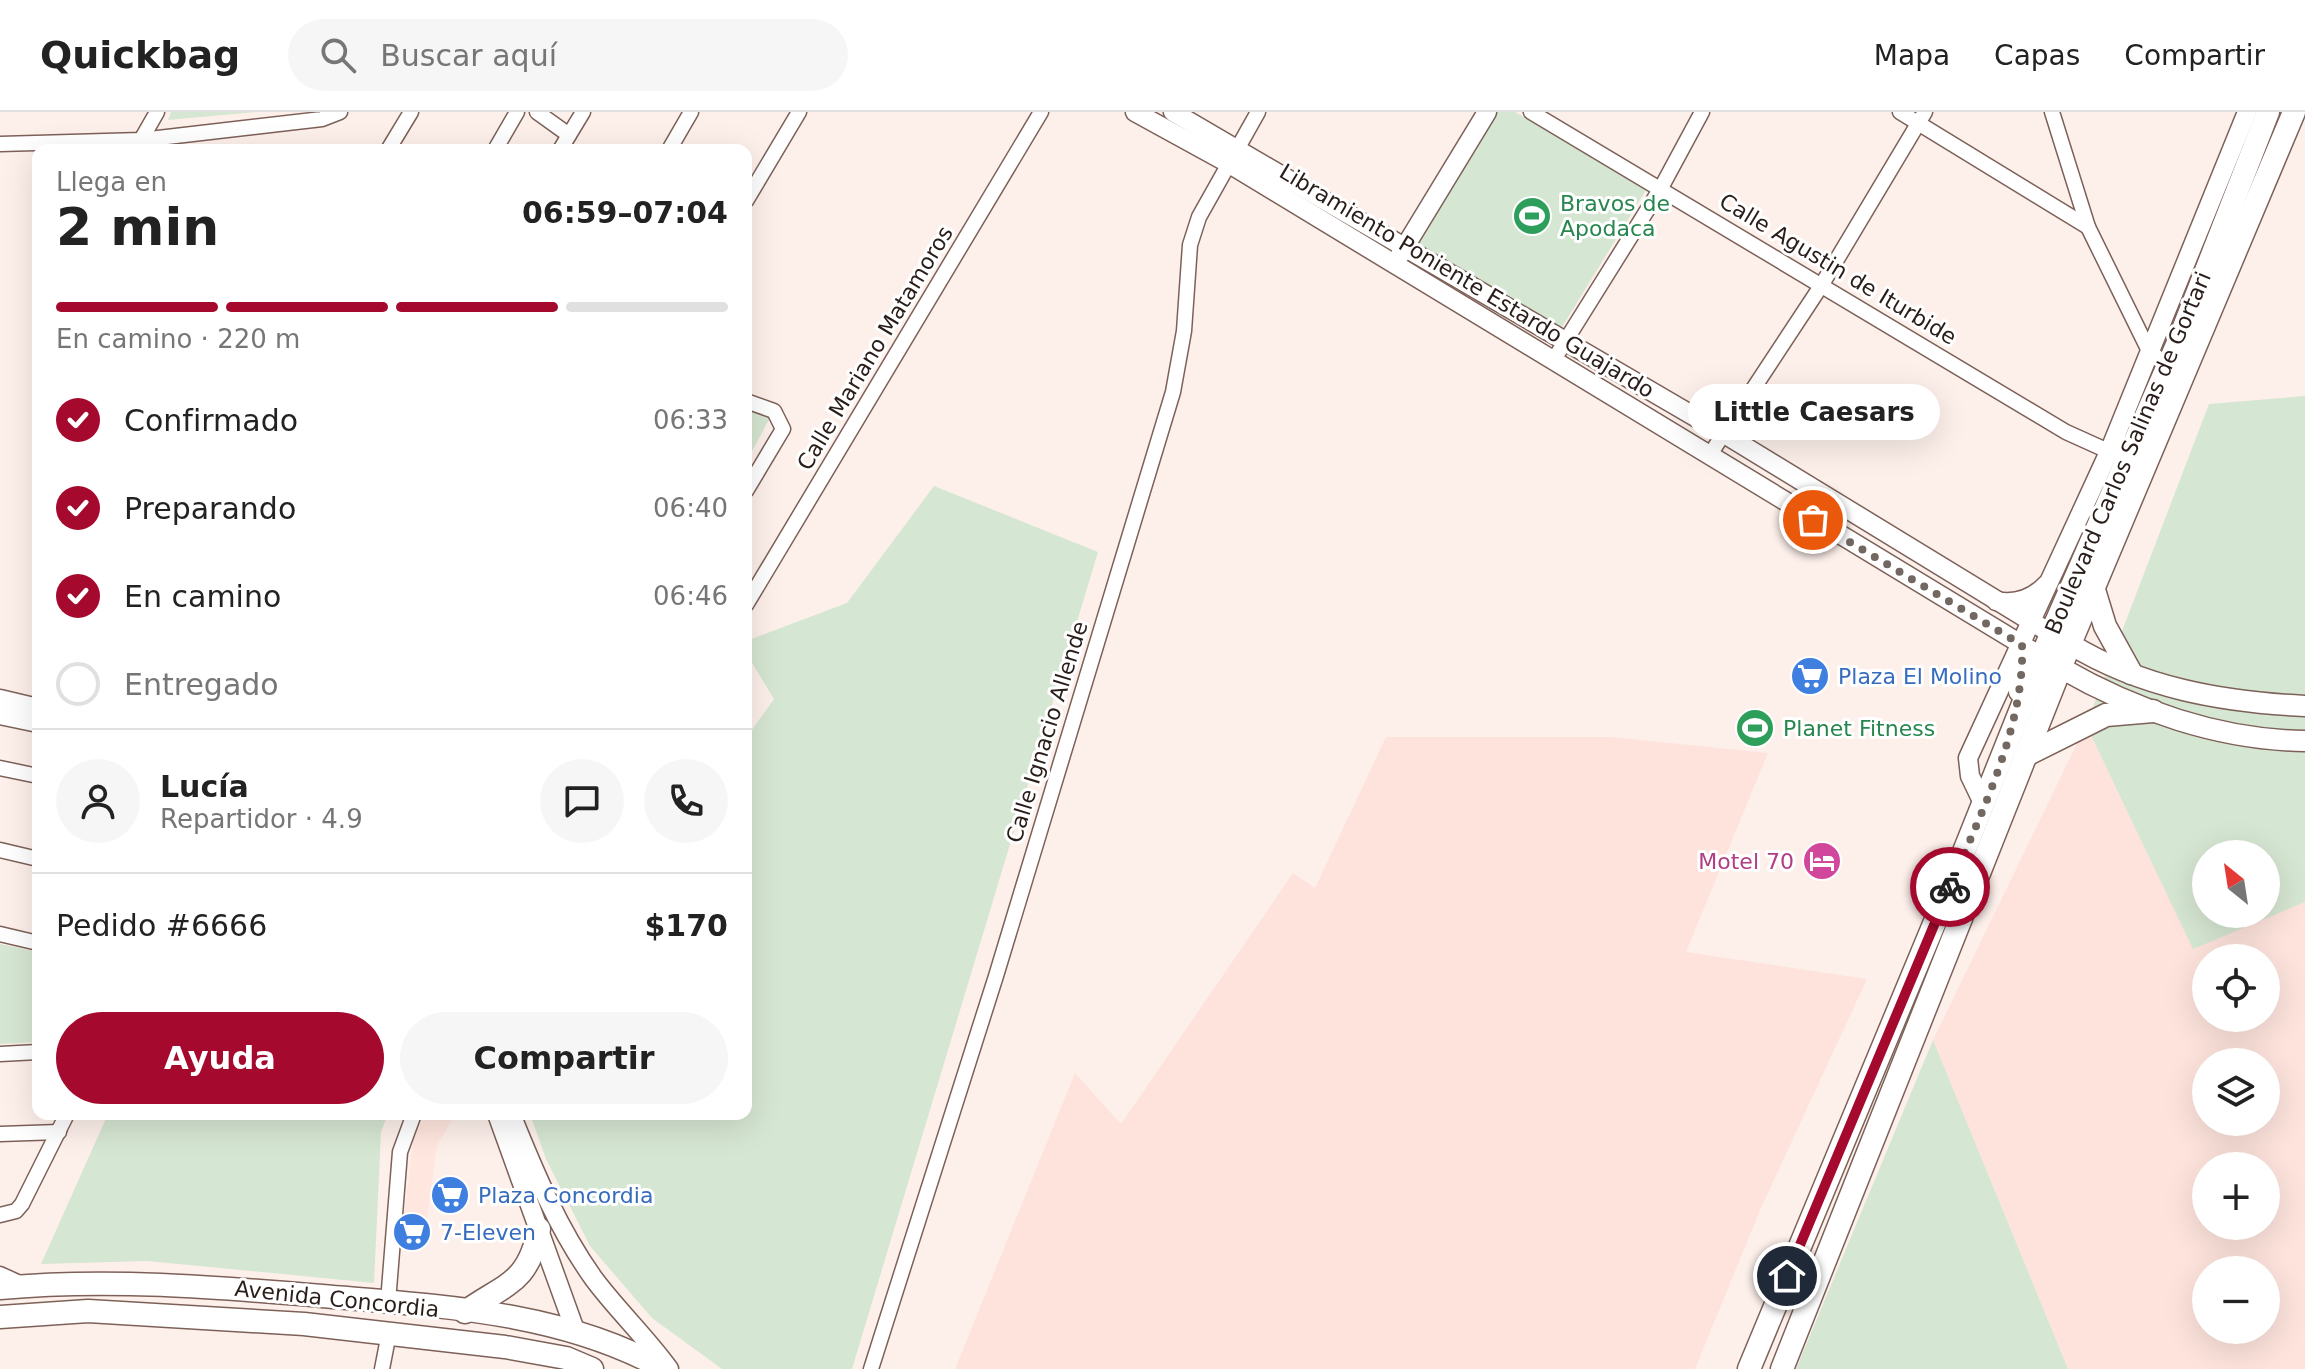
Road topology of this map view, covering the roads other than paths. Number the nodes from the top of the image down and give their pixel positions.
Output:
1 (157, 112) edge
2 (340, 112) edge
3 (411, 112) edge
4 (517, 112) edge
5 (537, 112) edge
6 (583, 112) edge
7 (691, 112) edge
8 (799, 112) edge
9 (1041, 112) edge
10 (1135, 112) edge
11 (1173, 112) edge
12 (1258, 112) edge
13 (1487, 112) edge
14 (1531, 112) edge
15 (1702, 112) edge
16 (1900, 112) edge
17 (2052, 112) edge
18 (2247, 112) edge
19 (2268, 112) edge
20 (2294, 112) edge
21 (1922, 118) edge
22 (569, 135) junction
23 (141, 140) junction
24 (0, 144) edge
25 (392, 144) edge
26 (498, 144) edge
27 (564, 144) edge
28 (672, 144) edge
29 (1232, 155) junction
30 (1661, 188) junction
31 (752, 191) edge
32 (2088, 227) junction
33 (1405, 246) junction
34 (1394, 264) junction
35 (1821, 286) junction
36 (1565, 342) junction
37 (2160, 357) junction
38 (1553, 361) junction
39 (752, 403) edge
40 (1726, 435) junction
41 (2117, 455) junction
42 (1709, 456) junction
43 (752, 481) edge
44 (2054, 575) junction
45 (2094, 590) junction
46 (752, 595) edge
47 (1996, 601) junction
48 (2051, 634) junction
49 (2022, 645) junction
50 (2051, 663) junction
51 (2131, 673) junction
52 (2305, 706) edge
53 (32, 708) edge
54 (1, 709) edge
55 (2153, 711) junction
56 (32, 721) edge
57 (2010, 734) junction
58 (2305, 741) edge
59 (2026, 755) junction
60 (0, 768) edge
61 (32, 775) edge
62 (1983, 803) junction
63 (0, 850) edge
64 (32, 858) edge
65 (0, 934) edge
66 (32, 942) edge
67 (32, 1052) edge
68 (0, 1054) edge
69 (64, 1120) edge
70 (412, 1120) edge
71 (499, 1120) edge
72 (514, 1120) edge
73 (59, 1132) junction
74 (0, 1134) edge
75 (0, 1215) edge
76 (539, 1229) junction
77 (0, 1274) edge
78 (26, 1285) junction
79 (0, 1288) edge
80 (388, 1302) junction
81 (465, 1312) junction
82 (0, 1317) edge
83 (230, 1318) junction
84 (575, 1330) junction
85 (389, 1333) junction
86 (382, 1369) edge
87 (592, 1369) edge
88 (609, 1369) edge
89 (666, 1369) edge
90 (871, 1369) edge
91 (1749, 1369) edge
92 (1782, 1369) edge

1 - 23 street
2 - 23 street
3 - 25 street
4 - 26 street
5 - 22 street
6 - 22 street
7 - 28 street
8 - 31 street
9 - 46 street, Calle Mariano Matamoros
10 - 29 street, Libramiento Poniente Estardo Guajardo
11 - 29 street, Libramiento Poniente Estardo Guajardo
12 - 29 street, Calle Ignacio Allende
13 - 33 street
14 - 30 street, Calle Agustin de Iturbide
15 - 30 street
16 - 21 street
17 - 32 street
18 - 37 street
19 - 37 main road, Boulevard Carlos Salinas de Gortari
20 - 45 main road, Boulevard Carlos Salinas de Gortari
21 - 32 street
21 - 35 street
22 - 27 street
23 - 24 street
29 - 33 street, Libramiento Poniente Estardo Guajardo
29 - 34 street, Libramiento Poniente Estardo Guajardo
29 - 90 street, Calle Ignacio Allende
30 - 35 street, Calle Agustin de Iturbide
30 - 36 street
32 - 37 street
33 - 34 street
33 - 36 street, Libramiento Poniente Estardo Guajardo
34 - 38 street, Libramiento Poniente Estardo Guajardo
35 - 40 street
35 - 41 street, Calle Agustin de Iturbide
36 - 38 street
36 - 40 street, Libramiento Poniente Estardo Guajardo
37 - 41 main road, Boulevard Carlos Salinas de Gortari
38 - 42 street, Libramiento Poniente Estardo Guajardo
39 - 43 street
40 - 42 street
40 - 47 street, Libramiento Poniente Estardo Guajardo
41 - 44 street
41 - 48 main road, Boulevard Carlos Salinas de Gortari
42 - 49 street, Libramiento Poniente Estardo Guajardo
44 - 47 street
44 - 48 street
45 - 48 main road, Boulevard Carlos Salinas de Gortari
45 - 51 main road
47 - 48 street, Libramiento Poniente Estardo Guajardo
48 - 49 street
48 - 50 main road, Boulevard Carlos Salinas de Gortari
48 - 51 main road
49 - 50 street, Libramiento Poniente Estardo Guajardo
49 - 57 main road
49 - 62 street
50 - 55 main road
50 - 57 main road, Boulevard Carlos Salinas de Gortari
50 - 59 main road, Boulevard Carlos Salinas de Gortari
51 - 52 main road
53 - 54 street
54 - 56 street
55 - 58 main road
55 - 59 main road
57 - 62 main road, Boulevard Carlos Salinas de Gortari
59 - 92 main road, Boulevard Carlos Salinas de Gortari
60 - 61 street
62 - 91 main road, Boulevard Carlos Salinas de Gortari
63 - 64 street
65 - 66 street
67 - 68 street
69 - 73 street
70 - 80 street
71 - 76 street
72 - 89 street
73 - 74 street
73 - 75 street
76 - 81 main road
76 - 84 street
77 - 78 street
78 - 79 main road, Avenida Concordia
78 - 80 main road, Avenida Concordia
80 - 81 main road, Avenida Concordia
80 - 83 main road
81 - 84 main road, Avenida Concordia
82 - 83 main road, Avenida Concordia
83 - 85 main road, Avenida Concordia
84 - 88 main road
84 - 89 main road, Avenida Concordia
85 - 86 street
85 - 87 main road, Avenida Concordia

